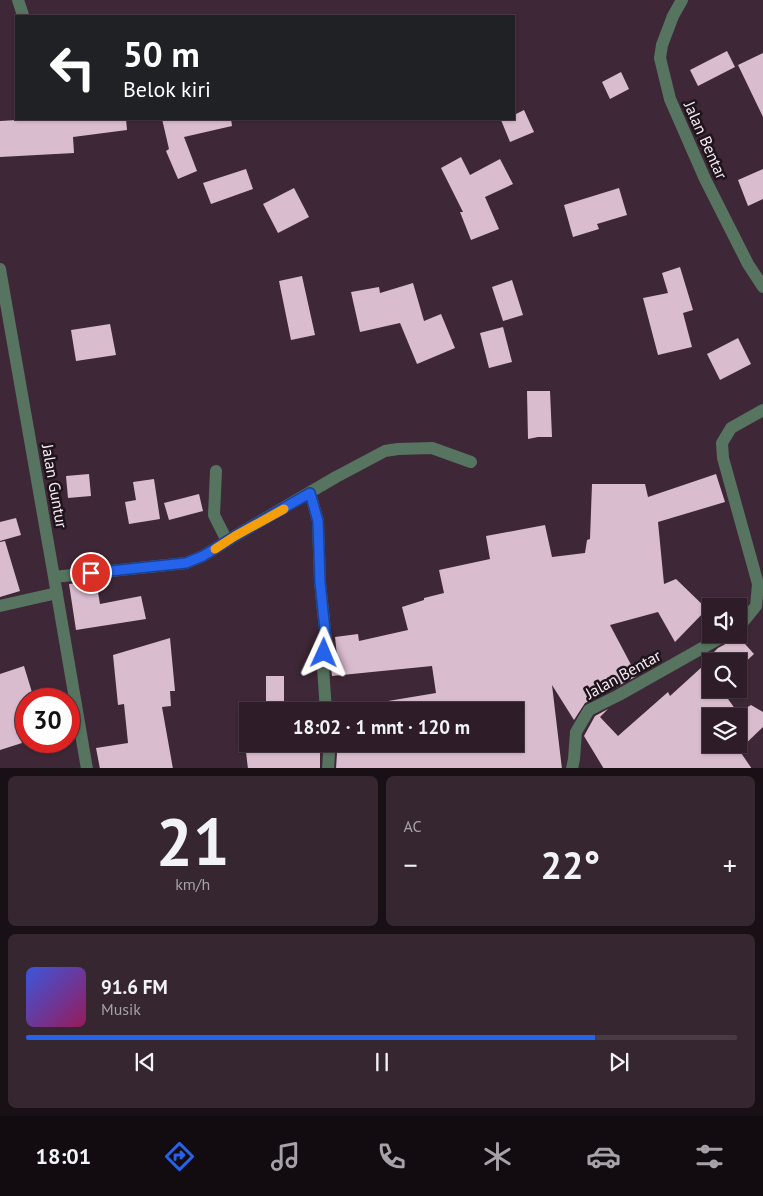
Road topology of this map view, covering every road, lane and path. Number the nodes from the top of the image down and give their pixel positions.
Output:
1 (18, 0) edge
2 (682, 0) edge
3 (23, 14) dead end
4 (0, 269) edge
5 (763, 287) edge
6 (763, 410) edge
7 (471, 462) dead end
8 (216, 471) dead end
9 (310, 493) junction
10 (228, 541) junction
11 (54, 577) junction
12 (57, 593) junction
13 (0, 606) edge
14 (747, 617) edge
15 (711, 643) edge
16 (325, 702) edge
17 (329, 752) edge
18 (86, 768) edge
19 (328, 768) edge
20 (572, 768) edge

1 - 3 street
2 - 5 street, Jalan Bentar
4 - 11 street, Jalan Guntur
6 - 14 street
7 - 9 street
8 - 10 street
9 - 10 street
9 - 16 street
10 - 11 street
11 - 12 street, Jalan Guntur
12 - 13 street
12 - 18 street, Jalan Guntur
15 - 20 street, Jalan Bentar
17 - 19 street

